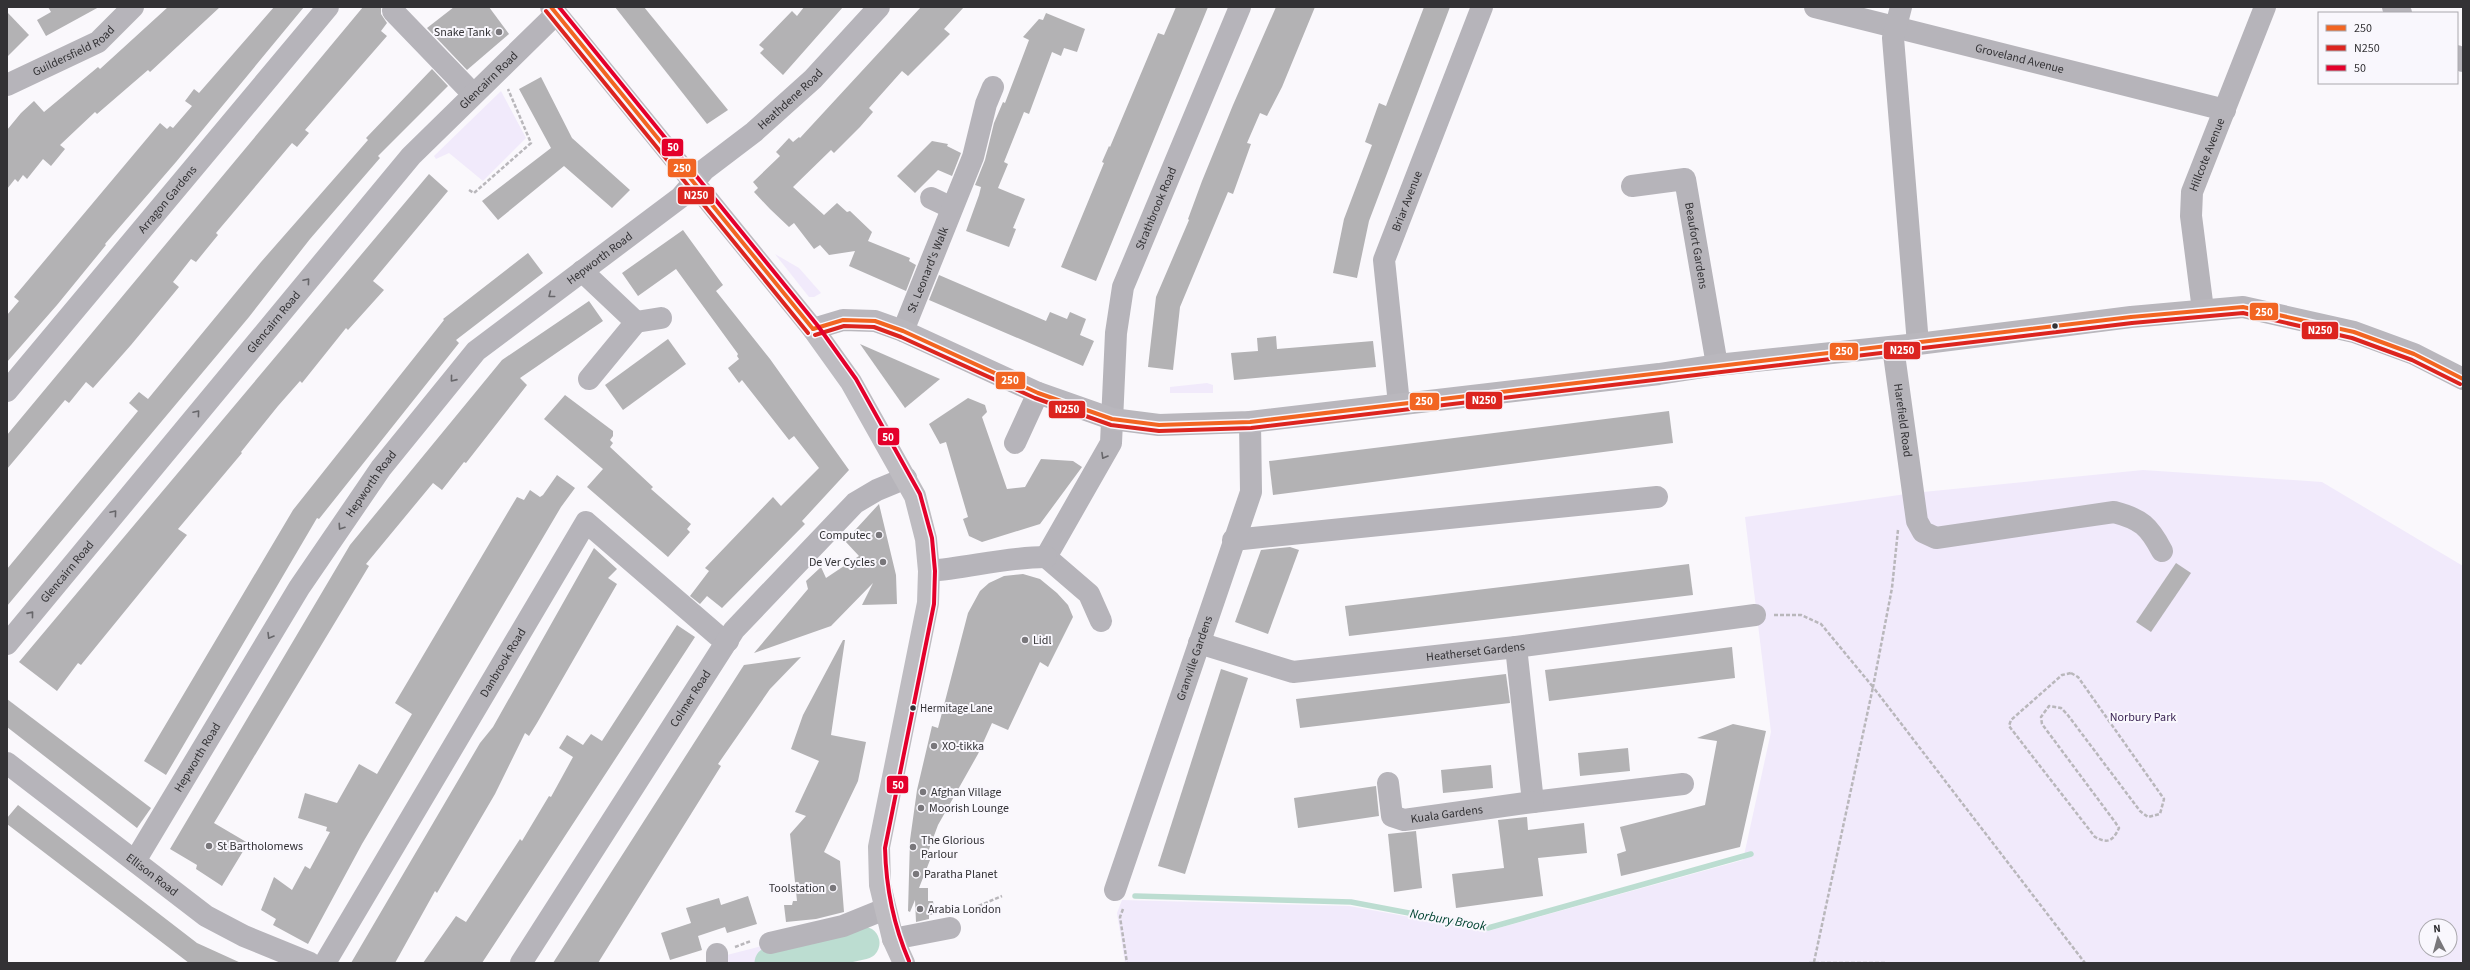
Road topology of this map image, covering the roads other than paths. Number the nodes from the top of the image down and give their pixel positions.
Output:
1 (132, 7) edge
2 (328, 7) edge
3 (879, 7) edge
4 (1240, 7) edge
5 (1482, 7) edge
6 (1815, 7) edge
7 (1901, 7) edge
8 (2265, 7) edge
9 (393, 11) dead end
10 (554, 11) edge
11 (1894, 28) junction
12 (7, 85) edge
13 (993, 87) dead end
14 (473, 94) junction
15 (2225, 110) junction
16 (693, 181) junction
17 (1632, 186) dead end
18 (931, 198) dead end
19 (953, 205) junction
20 (582, 271) junction
21 (2203, 310) junction
22 (661, 318) dead end
23 (636, 322) junction
24 (813, 329) junction
25 (903, 331) junction
26 (1918, 344) junction
27 (1893, 347) junction
28 (1717, 365) junction
29 (589, 379) dead end
30 (2463, 379) edge
31 (7, 391) edge
32 (1038, 393) junction
33 (1399, 404) junction
34 (1112, 419) junction
35 (1250, 422) junction
36 (1016, 443) dead end
37 (906, 478) junction
38 (1657, 497) dead end
39 (1233, 540) junction
40 (2162, 551) dead end
41 (1046, 557) junction
42 (929, 571) junction
43 (1755, 615) road end
44 (1101, 621) dead end
45 (728, 641) junction
46 (1199, 643) junction
47 (7, 644) edge
48 (1516, 646) junction
49 (7, 763) edge
50 (1388, 784) dead end
51 (1683, 784) dead end
52 (1533, 802) junction
53 (135, 861) junction
54 (1120, 897) road end
55 (885, 909) junction
56 (950, 928) dead end
57 (893, 939) junction
58 (770, 943) dead end
59 (310, 963) edge
60 (325, 963) edge
61 (521, 963) edge
62 (904, 963) edge

1 - 12 street, Guildersfield Road
2 - 31 street, Arragon Gardens
3 - 16 street, Heathdene Road
4 - 34 street, Strathbrook Road
5 - 33 street, Briar Avenue
6 - 11 street, Groveland Avenue
7 - 11 street
8 - 15 street, Hillcote Avenue
9 - 14 street
10 - 14 street, Glencairn Road
10 - 16 highway
11 - 15 street, Groveland Avenue
11 - 26 street
13 - 19 street, St. Leonard's Walk
47 -> 14 street, Glencairn Road
15 - 21 street, Hillcote Avenue
16 - 20 street, Hepworth Road
16 - 24 highway
17 - 28 street, Beaufort Gardens
18 - 19 street
19 - 25 street, St. Leonard's Walk
20 - 23 street
20 -> 53 street, Hepworth Road
21 - 26 main road
21 - 30 main road
22 - 23 street
23 - 29 street
24 - 25 main road
24 - 37 highway
25 - 32 main road
26 - 27 main road
27 - 28 main road
27 - 40 street, Harefield Road
28 - 33 main road
32 - 34 main road
32 - 36 street
33 - 35 main road
34 - 35 main road
34 -> 41 street
35 - 39 street, Granville Gardens
37 - 42 highway
37 - 45 street, Colmer Road
38 - 39 street
39 - 46 street, Granville Gardens
41 - 42 street
41 - 44 street
42 - 55 highway
43 - 48 street, Heatherset Gardens
45 - 60 street, Danbrook Road
45 - 61 street, Colmer Road
46 - 48 street, Heatherset Gardens
46 - 54 street, Granville Gardens
48 - 52 street
49 - 53 street, Ellison Road
50 - 52 street, Kuala Gardens
51 - 52 street, Kuala Gardens
53 - 59 street, Ellison Road
55 - 57 highway
55 - 58 street
56 - 57 street
57 - 62 highway

